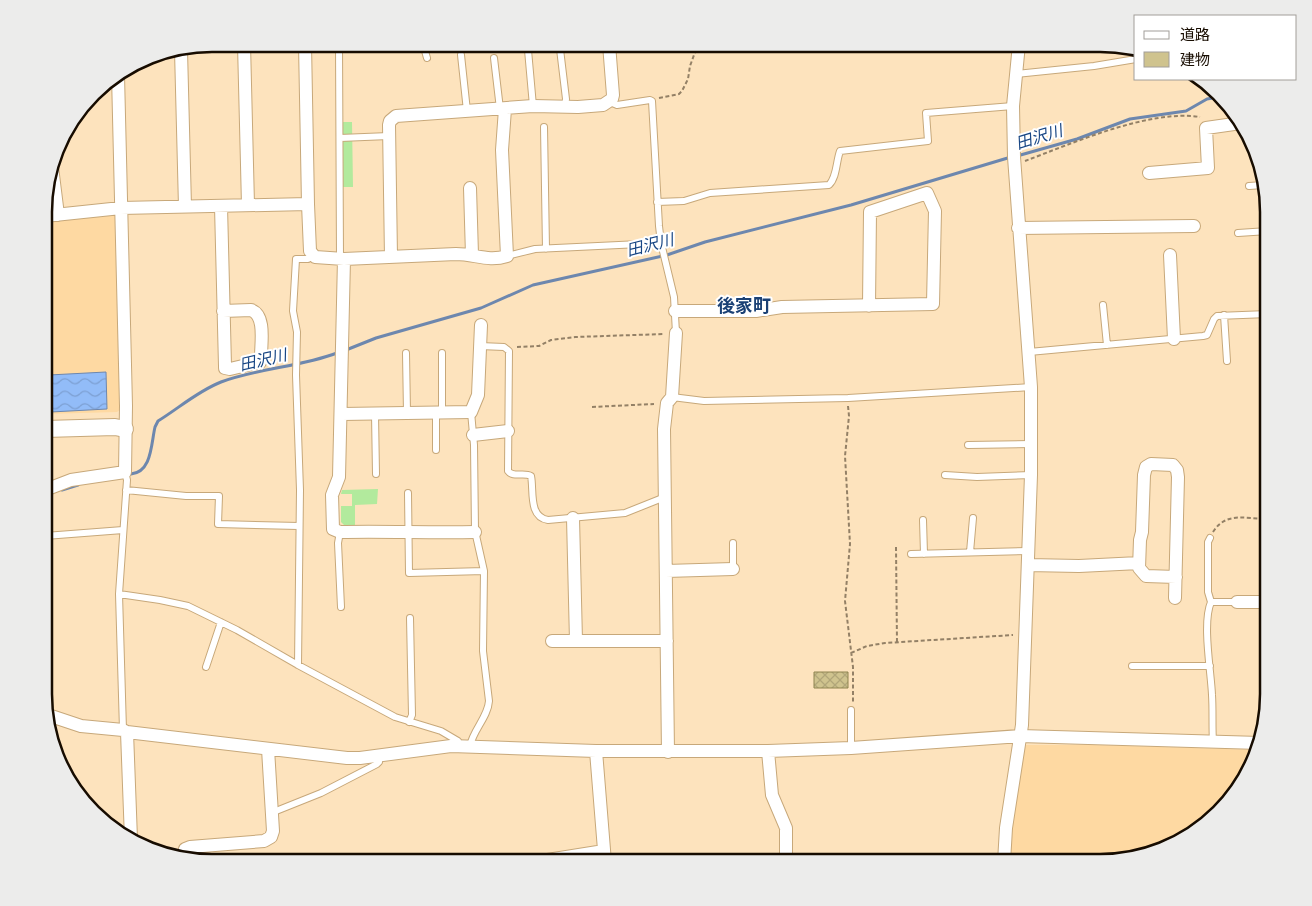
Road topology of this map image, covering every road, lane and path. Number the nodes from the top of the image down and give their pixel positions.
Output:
1 (244, 52) edge
2 (305, 52) edge
3 (338, 52) edge
4 (425, 52) edge
5 (528, 52) edge
6 (560, 52) edge
7 (610, 52) edge
8 (695, 53) edge
9 (1018, 53) edge
10 (460, 55) dead end
11 (181, 56) edge
12 (427, 58) dead end
13 (494, 58) dead end
14 (1134, 59) edge
15 (1016, 74) junction
16 (118, 84) edge
17 (651, 100) junction
18 (610, 102) junction
19 (533, 106) junction
20 (565, 106) junction
21 (1013, 106) junction
22 (502, 110) junction
23 (467, 112) junction
24 (1232, 123) edge
25 (1213, 126) junction
26 (544, 127) dead end
27 (389, 136) junction
28 (340, 138) junction
29 (1014, 164) junction
30 (1149, 173) dead end
31 (1257, 185) edge
32 (1249, 186) dead end
33 (470, 188) dead end
34 (657, 202) junction
35 (308, 204) junction
36 (248, 205) junction
37 (221, 206) junction
38 (185, 207) junction
39 (121, 208) junction
40 (52, 215) edge
41 (1194, 226) dead end
42 (1018, 228) junction
43 (1259, 232) edge
44 (1238, 233) dead end
45 (661, 243) junction
46 (546, 249) junction
47 (1170, 254) dead end
48 (472, 255) junction
49 (313, 256) junction
50 (507, 256) junction
51 (391, 257) junction
52 (342, 258) junction
53 (1103, 305) dead end
54 (868, 306) junction
55 (223, 311) junction
56 (675, 311) junction
57 (1259, 314) edge
58 (1224, 315) junction
59 (480, 324) dead end
60 (676, 333) junction
61 (1174, 339) junction
62 (1107, 345) junction
63 (480, 346) junction
64 (508, 350) junction
65 (1028, 352) junction
66 (406, 353) dead end
67 (442, 353) dead end
68 (1226, 361) dead end
69 (1031, 387) junction
70 (848, 398) junction
71 (669, 400) junction
72 (592, 408) dead end
73 (471, 412) junction
74 (407, 413) junction
75 (439, 413) junction
76 (342, 414) junction
77 (375, 414) junction
78 (52, 429) edge
79 (125, 429) junction
80 (508, 431) junction
81 (473, 435) junction
82 (1031, 444) junction
83 (968, 445) dead end
84 (436, 450) dead end
85 (125, 472) junction
86 (376, 474) dead end
87 (945, 475) dead end
88 (1030, 475) junction
89 (53, 487) edge
90 (126, 490) junction
91 (408, 493) dead end
92 (665, 499) junction
93 (573, 518) junction
94 (972, 518) dead end
95 (1259, 519) edge
96 (923, 520) dead end
97 (299, 526) junction
98 (123, 530) junction
99 (408, 531) junction
100 (340, 532) junction
101 (476, 532) junction
102 (53, 535) edge
103 (1210, 538) joint
104 (733, 543) dead end
105 (896, 547) dead end
106 (1028, 551) junction
107 (970, 552) junction
108 (911, 554) dead end
109 (924, 554) junction
110 (1139, 563) junction
111 (1028, 565) junction
112 (734, 569) joint
113 (666, 571) junction
114 (484, 572) junction
115 (1176, 577) junction
116 (119, 594) junction
117 (1175, 598) dead end
118 (1211, 602) junction
119 (1237, 602) joint
120 (1259, 602) edge
121 (341, 607) dead end
122 (410, 618) dead end
123 (221, 622) junction
124 (1025, 635) junction
125 (667, 640) junction
126 (552, 641) dead end
127 (576, 641) junction
128 (897, 643) junction
129 (851, 653) junction
130 (298, 665) junction
131 (1132, 666) dead end
132 (1210, 666) junction
133 (206, 667) dead end
134 (851, 710) joint
135 (55, 717) edge
136 (409, 722) junction
137 (125, 731) junction
138 (1020, 736) junction
139 (1212, 742) junction
140 (1252, 743) edge
141 (464, 746) junction
142 (851, 748) junction
143 (268, 749) junction
144 (596, 751) junction
145 (768, 751) junction
146 (668, 752) junction
147 (378, 755) junction
148 (272, 813) junction
149 (131, 831) edge
150 (184, 850) edge
151 (604, 853) edge
152 (786, 854) edge
153 (1004, 854) edge

1 - 36 street
2 - 35 street
3 - 28 lane
4 - 12 lane
5 - 19 lane
6 - 20 lane
7 - 18 street
8 - 17 path
9 - 15 street
10 - 23 lane
11 - 38 street
13 - 22 lane
14 - 15 lane
15 - 21 street
16 - 39 street
17 - 18 lane
17 - 34 lane
18 - 20 street
19 - 20 street
19 - 22 street
21 - 29 street
21 - 34 lane
22 - 23 street
22 - 50 street
23 - 27 street
24 - 25 street
25 - 29 path
25 - 30 street
26 - 46 lane
27 - 28 lane
27 - 51 street
28 - 52 lane
29 - 42 street
31 - 32 lane
33 - 48 street
34 - 45 lane
35 - 36 street
35 - 49 street
36 - 37 street
37 - 38 street
37 - 55 street
38 - 39 street
39 - 40 street
39 - 79 street
41 - 42 street
42 - 65 street
43 - 44 lane
45 - 46 lane
45 - 56 lane
46 - 50 lane
47 - 61 street
48 - 50 street
48 - 51 street
49 - 52 street
49 - 97 lane
51 - 52 street
52 - 76 street
53 - 62 lane
54 - 54 street
54 - 56 street
55 - 55 street
56 - 60 lane
57 - 58 lane
58 - 61 lane
58 - 68 lane
59 - 63 street
60 - 64 path
60 - 71 street
61 - 62 lane
62 - 65 lane
63 - 64 lane
63 - 73 street
64 - 80 lane
65 - 69 street
66 - 74 lane
67 - 75 lane
69 - 70 lane
69 - 82 street
70 - 71 lane
70 - 129 path
71 - 72 path
71 - 92 street
73 - 75 street
73 - 81 lane
74 - 75 street
74 - 77 street
75 - 84 lane
76 - 77 street
76 - 100 street
77 - 86 lane
78 - 79 street
79 - 85 street
80 - 81 street
80 - 93 lane
81 - 101 lane
82 - 83 lane
82 - 88 street
85 - 89 street
85 - 90 lane
87 - 88 lane
88 - 106 street
90 - 97 lane
90 - 98 lane
91 - 99 lane
92 - 93 lane
92 - 113 street
93 - 127 street
94 - 107 lane
95 - 103 path
96 - 109 lane
97 - 130 lane
98 - 102 lane
98 - 116 lane
99 - 100 street
99 - 101 street
99 - 114 lane
100 - 121 lane
101 - 114 lane
103 - 118 lane
104 - 112 lane
105 - 128 path
106 - 107 lane
106 - 111 street
107 - 109 lane
108 - 109 lane
110 - 111 street
110 - 115 street
110 - 115 street
111 - 124 street
112 - 113 street
113 - 125 street
114 - 141 lane
115 - 117 street
116 - 123 lane
116 - 137 lane
118 - 119 lane
118 - 132 lane
119 - 120 street
122 - 136 lane
123 - 130 lane
123 - 133 lane
124 - 128 path
124 - 138 street
125 - 127 street
125 - 146 street
126 - 127 street
128 - 129 path
129 - 134 path
130 - 136 lane
131 - 132 lane
132 - 139 lane
134 - 142 lane
135 - 137 street
136 - 141 lane
137 - 143 street
137 - 149 street
138 - 139 street
138 - 142 street
138 - 153 street
139 - 140 street
141 - 144 street
141 - 147 street
142 - 145 street
143 - 147 street
143 - 148 street
144 - 146 street
144 - 151 street
145 - 146 street
145 - 152 street
147 - 148 lane
148 - 150 street

